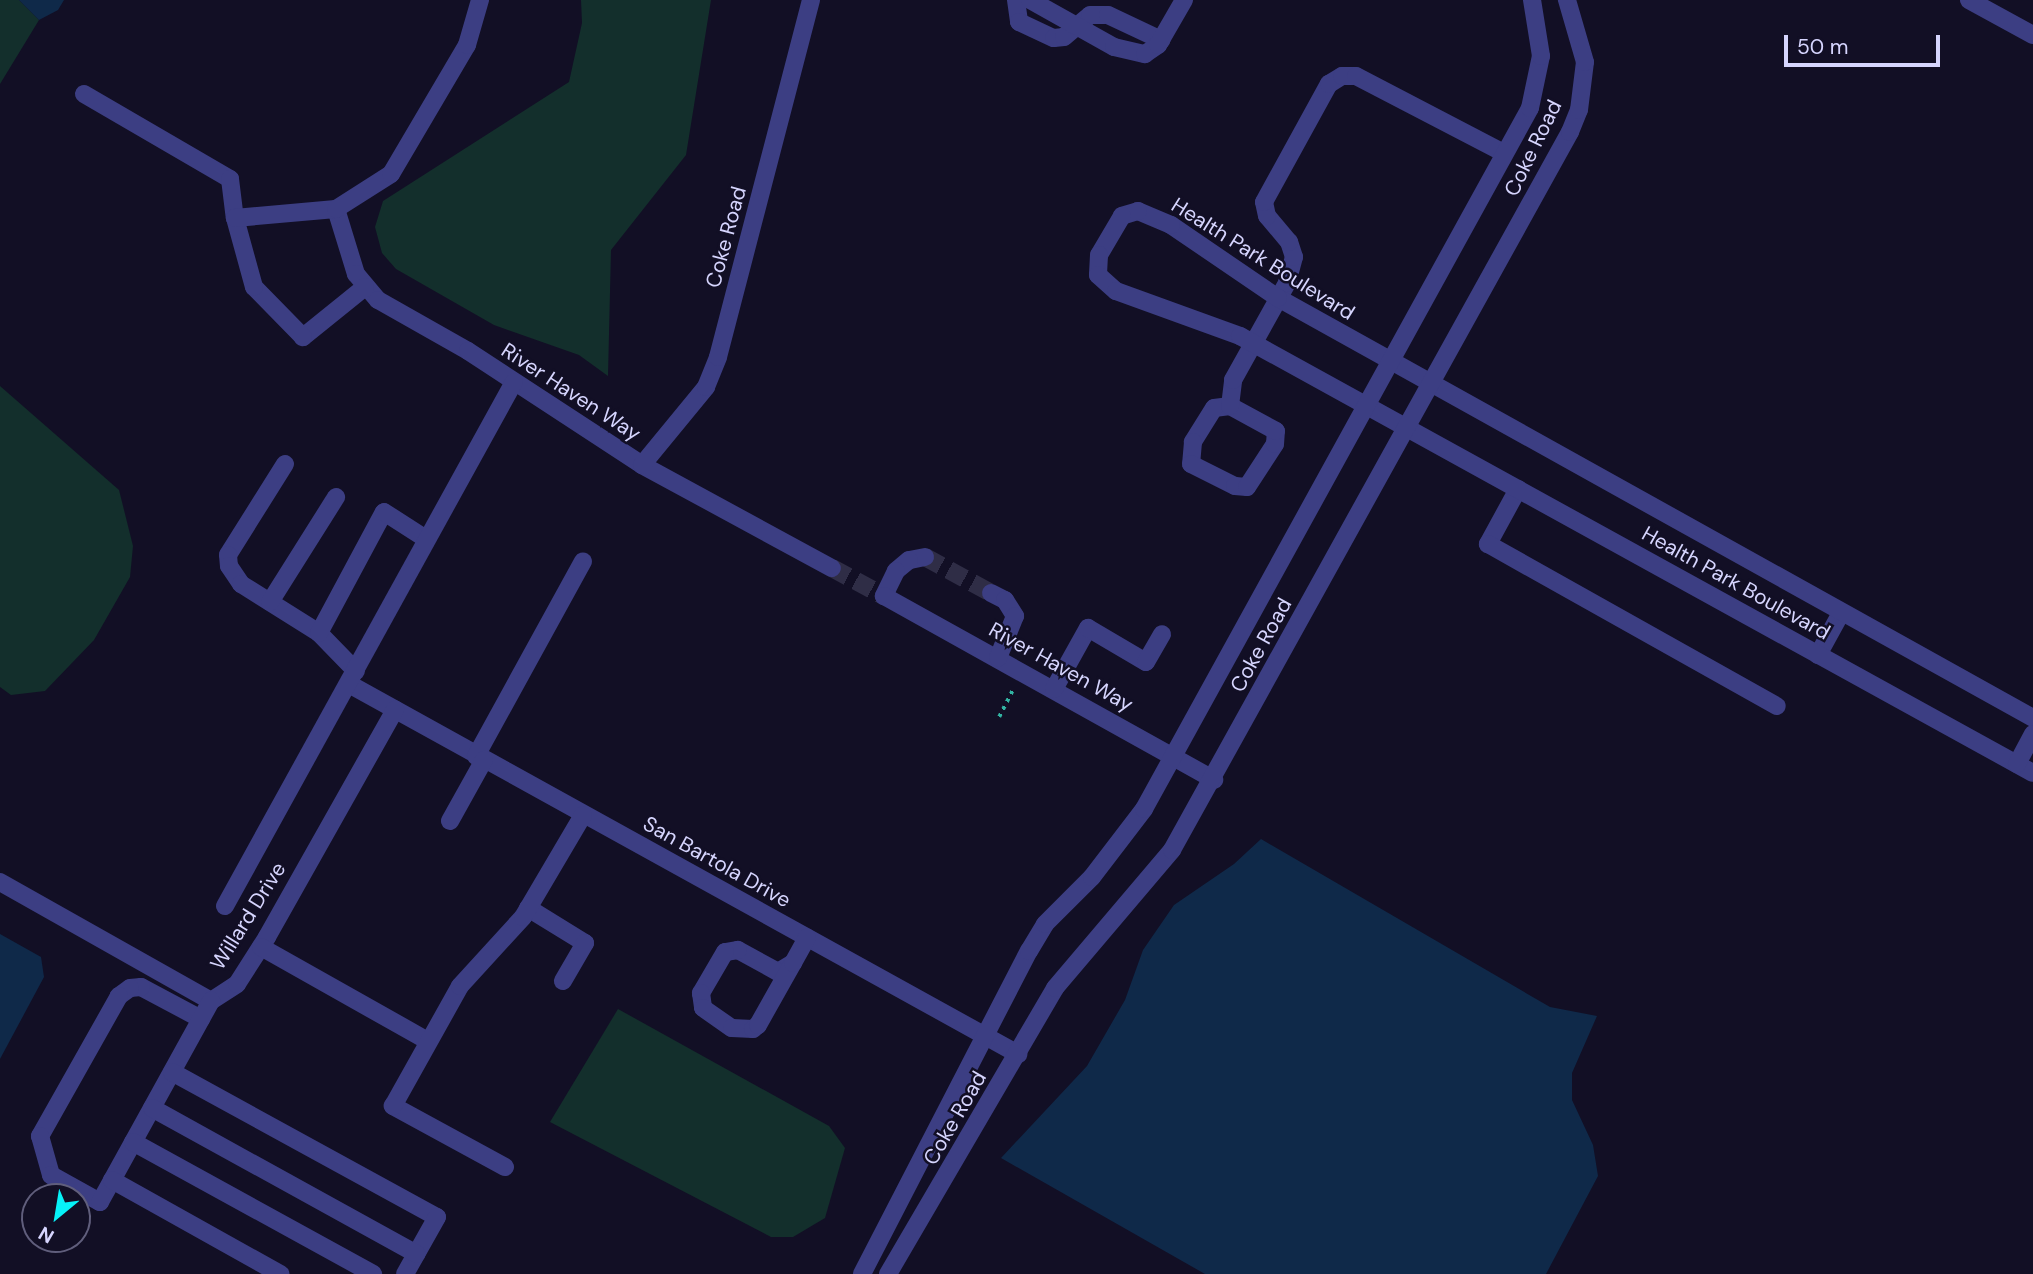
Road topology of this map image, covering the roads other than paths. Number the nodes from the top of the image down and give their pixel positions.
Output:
1 (480, 0) edge
2 (811, 0) edge
3 (1016, 0) edge
4 (1030, 0) edge
5 (1184, 0) edge
6 (1532, 0) edge
7 (1567, 0) edge
8 (1969, 0) edge
9 (1076, 25) junction
10 (2033, 35) edge
11 (1161, 40) junction
12 (84, 94) dead end
13 (1504, 153) junction
14 (336, 209) junction
15 (235, 218) junction
16 (365, 288) junction
17 (1278, 298) junction
18 (1252, 343) junction
19 (1388, 361) junction
20 (514, 382) junction
21 (1431, 385) junction
22 (1365, 404) junction
23 (1230, 406) junction
24 (1407, 427) junction
25 (285, 464) dead end
26 (642, 465) junction
27 (1518, 489) junction
28 (336, 498) dead end
29 (426, 539) junction
30 (925, 556) dead end
31 (583, 561) dead end
32 (832, 568) tunnel mouth
33 (991, 593) tunnel mouth
34 (270, 602) junction
35 (1841, 613) junction
36 (319, 633) junction
37 (1162, 634) dead end
38 (1818, 654) junction
39 (998, 657) junction
40 (353, 678) junction
41 (1054, 689) junction
42 (1777, 706) dead end
43 (395, 710) junction
44 (2033, 718) edge
45 (2033, 734) edge
46 (1173, 755) junction
47 (480, 758) junction
48 (2025, 768) edge
49 (1214, 780) junction
50 (583, 815) junction
51 (450, 821) dead end
52 (0, 882) edge
53 (225, 906) dead end
54 (528, 908) junction
55 (807, 938) junction
56 (261, 947) junction
57 (793, 963) junction
58 (563, 981) dead end
59 (211, 1001) junction
60 (201, 1019) junction
61 (988, 1038) junction
62 (428, 1041) junction
63 (1018, 1054) junction
64 (172, 1072) junction
65 (152, 1108) junction
66 (133, 1142) junction
67 (505, 1167) dead end
68 (112, 1180) junction
69 (416, 1254) junction
70 (280, 1274) edge
71 (373, 1274) edge
72 (405, 1274) edge
73 (862, 1274) edge
74 (888, 1274) edge

1 - 14 street
2 - 26 street, Coke Road
3 - 9 street
4 - 9 street
5 - 11 street
6 - 13 street, Coke Road
7 - 21 street, Coke Road
8 - 10 street
9 - 11 street
9 - 11 street
12 - 15 street
13 - 17 street
13 - 19 street, Coke Road
14 - 15 street
14 - 16 street, River Haven Way
15 - 16 street
16 - 20 street, River Haven Way
17 - 18 street
17 - 18 street, Health Park Boulevard
17 - 19 street, Health Park Boulevard
18 - 22 street, Health Park Boulevard
18 - 23 street
19 - 21 street, Health Park Boulevard
19 - 22 street, Coke Road
20 - 26 street, River Haven Way
20 - 29 street
21 - 24 street, Coke Road
21 - 35 street, Health Park Boulevard
22 - 24 street, Health Park Boulevard
22 - 46 street, Coke Road
23 - 23 street
24 - 27 street, Health Park Boulevard
24 - 49 street, Coke Road
25 - 34 street, San Bartola Drive
26 - 32 street, River Haven Way
27 - 38 street, Health Park Boulevard
27 - 42 street
28 - 34 street
29 - 36 street
29 - 40 street
30 - 39 street, River Haven Way
31 - 47 street
33 - 39 street
34 - 36 street, San Bartola Drive
35 - 38 street
35 - 44 street, Health Park Boulevard
36 - 40 street, San Bartola Drive
37 - 41 street
38 - 48 street, Health Park Boulevard
39 - 41 street, River Haven Way
40 - 43 street, San Bartola Drive
40 - 53 street
41 - 46 street, River Haven Way
43 - 47 street, San Bartola Drive
43 - 56 street, Willard Drive
45 - 48 street
46 - 49 street, River Haven Way
46 - 61 street, Coke Road
47 - 50 street, San Bartola Drive
47 - 51 street
49 - 63 street, Coke Road
50 - 54 street
50 - 55 street, San Bartola Drive
52 - 59 street, Willard Drive
54 - 58 street
54 - 62 street
55 - 57 street
55 - 61 street, San Bartola Drive
56 - 59 street, Willard Drive
56 - 62 street
57 - 57 street
59 - 60 street
60 - 64 street
60 - 68 street
61 - 63 street, San Bartola Drive
61 - 73 street, Coke Road
62 - 67 street
63 - 74 street, Coke Road
64 - 65 street
64 - 69 street
65 - 66 street
65 - 69 street
66 - 68 street
66 - 71 street
68 - 70 street
69 - 72 street

